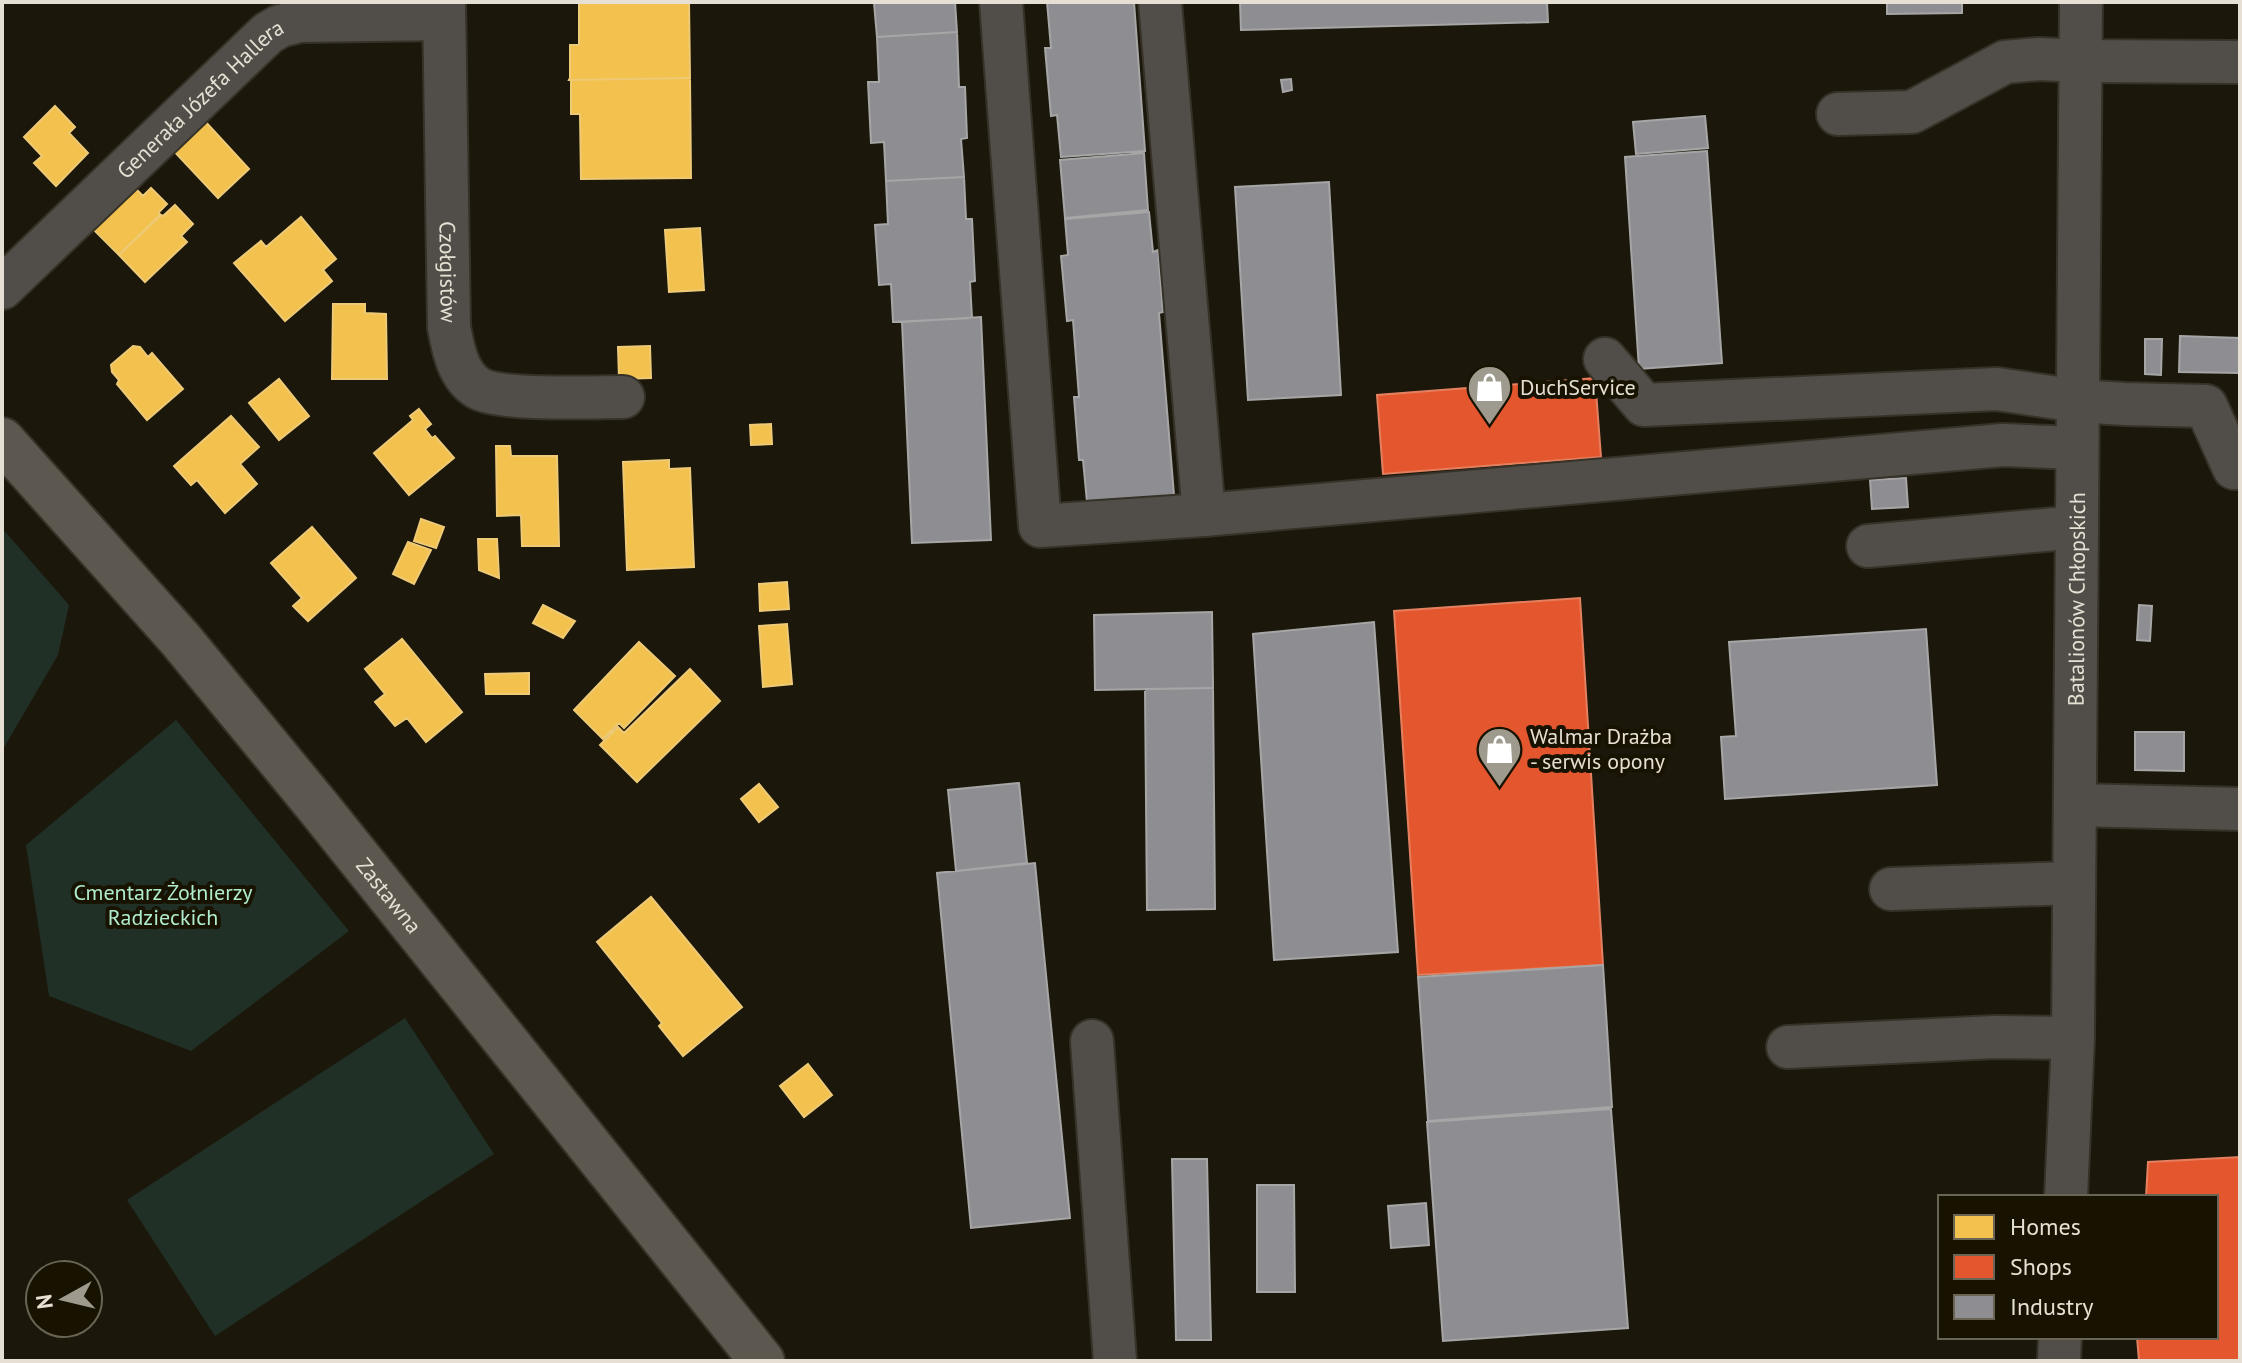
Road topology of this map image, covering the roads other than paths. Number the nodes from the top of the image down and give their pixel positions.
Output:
1 (1001, 2) edge
2 (1160, 2) edge
3 (2081, 2) edge
4 (444, 11) edge
5 (2081, 61) junction
6 (2240, 62) edge
7 (1838, 114) dead end
8 (2, 288) edge
9 (1605, 359) dead end
10 (623, 397) dead end
11 (2078, 401) junction
12 (2, 440) edge
13 (2077, 448) junction
14 (2240, 468) edge
15 (1204, 515) junction
16 (2077, 527) junction
17 (1868, 546) dead end
18 (2075, 805) junction
19 (2240, 809) edge
20 (2074, 883) junction
21 (1891, 889) dead end
22 (2073, 1038) junction
23 (1092, 1041) dead end
24 (1788, 1047) dead end
25 (2066, 1195) edge
26 (2060, 1339) edge
27 (762, 1361) edge
28 (1115, 1361) edge
29 (2059, 1361) edge

1 - 15 street
2 - 15 street
3 - 5 street, Batalionów Chłopskich
4 - 8 street, Generała Józefa Hallera
4 - 10 street, Czołgistów
5 - 6 street
5 - 7 street
5 - 11 street, Batalionów Chłopskich
9 - 11 street
11 - 13 street, Batalionów Chłopskich
11 - 14 street
12 - 27 main road, Zastawna
13 - 15 street
13 - 16 street, Batalionów Chłopskich
16 - 17 street
16 - 18 street, Batalionów Chłopskich
18 - 19 street
18 - 20 street, Batalionów Chłopskich
20 - 21 street
20 - 22 street, Batalionów Chłopskich
22 - 24 street
22 - 25 street, Batalionów Chłopskich
23 - 28 street
26 - 29 street

